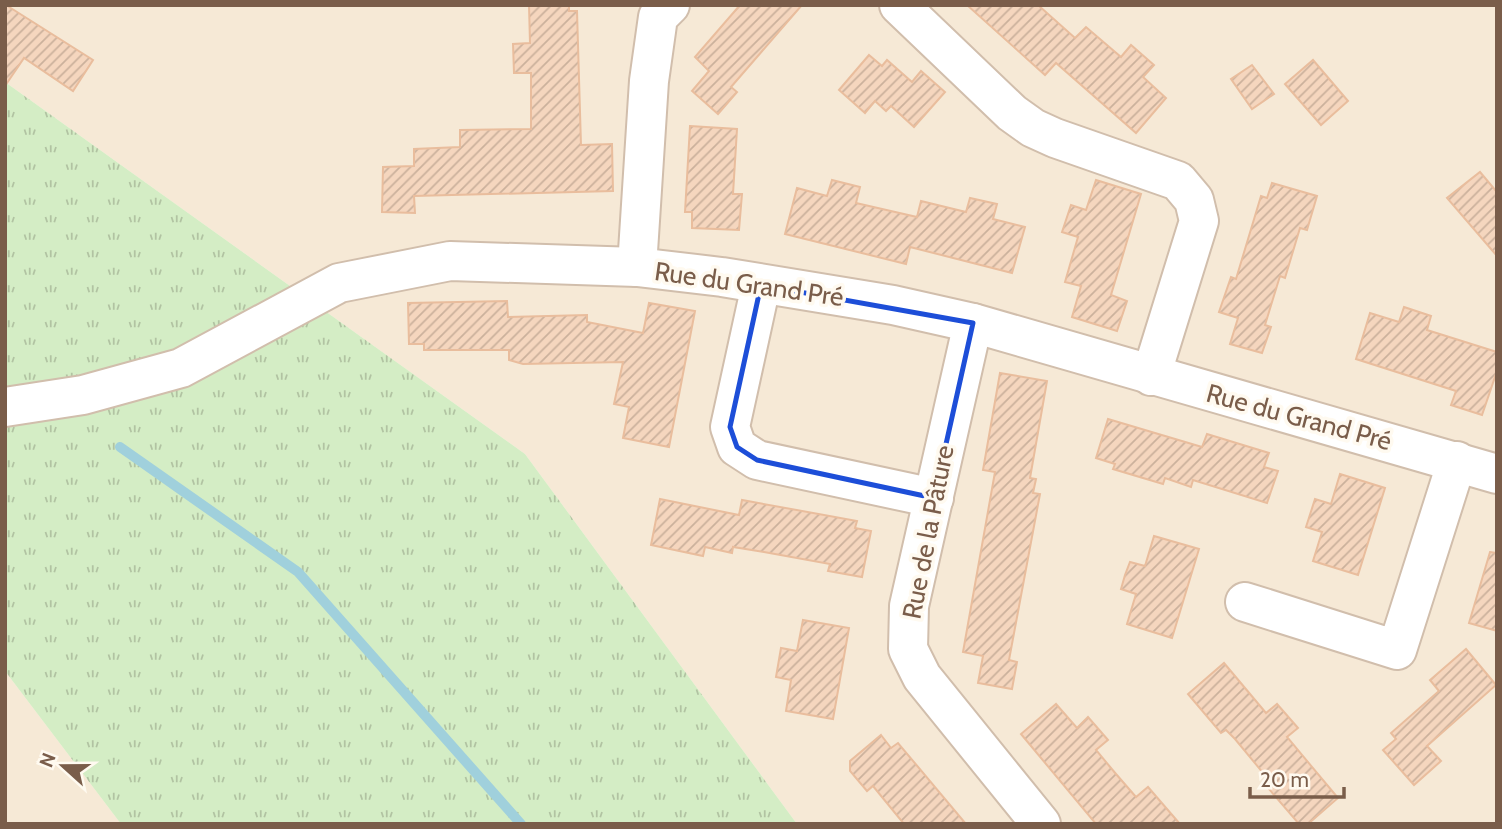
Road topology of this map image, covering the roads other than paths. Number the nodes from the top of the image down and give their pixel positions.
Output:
1 (670, 5) edge
2 (900, 5) edge
3 (637, 267) junction
4 (761, 285) junction
5 (973, 323) junction
6 (1151, 376) junction
7 (5, 407) edge
8 (1458, 461) junction
9 (1497, 474) edge
10 (934, 498) junction
11 (1245, 603) dead end
12 (1041, 824) edge

1 - 3 street
2 - 6 street
3 - 4 street, Rue du Grand Pré
3 - 7 street, Rue du Grand Pré
4 - 5 street, Rue du Grand Pré
4 - 10 street
5 - 6 street, Rue du Grand Pré
5 - 10 street, Rue de la Pâture
6 - 8 street, Rue du Grand Pré
8 - 9 street, Rue du Grand Pré
8 - 11 street
10 - 12 street, Rue de la Pâture

